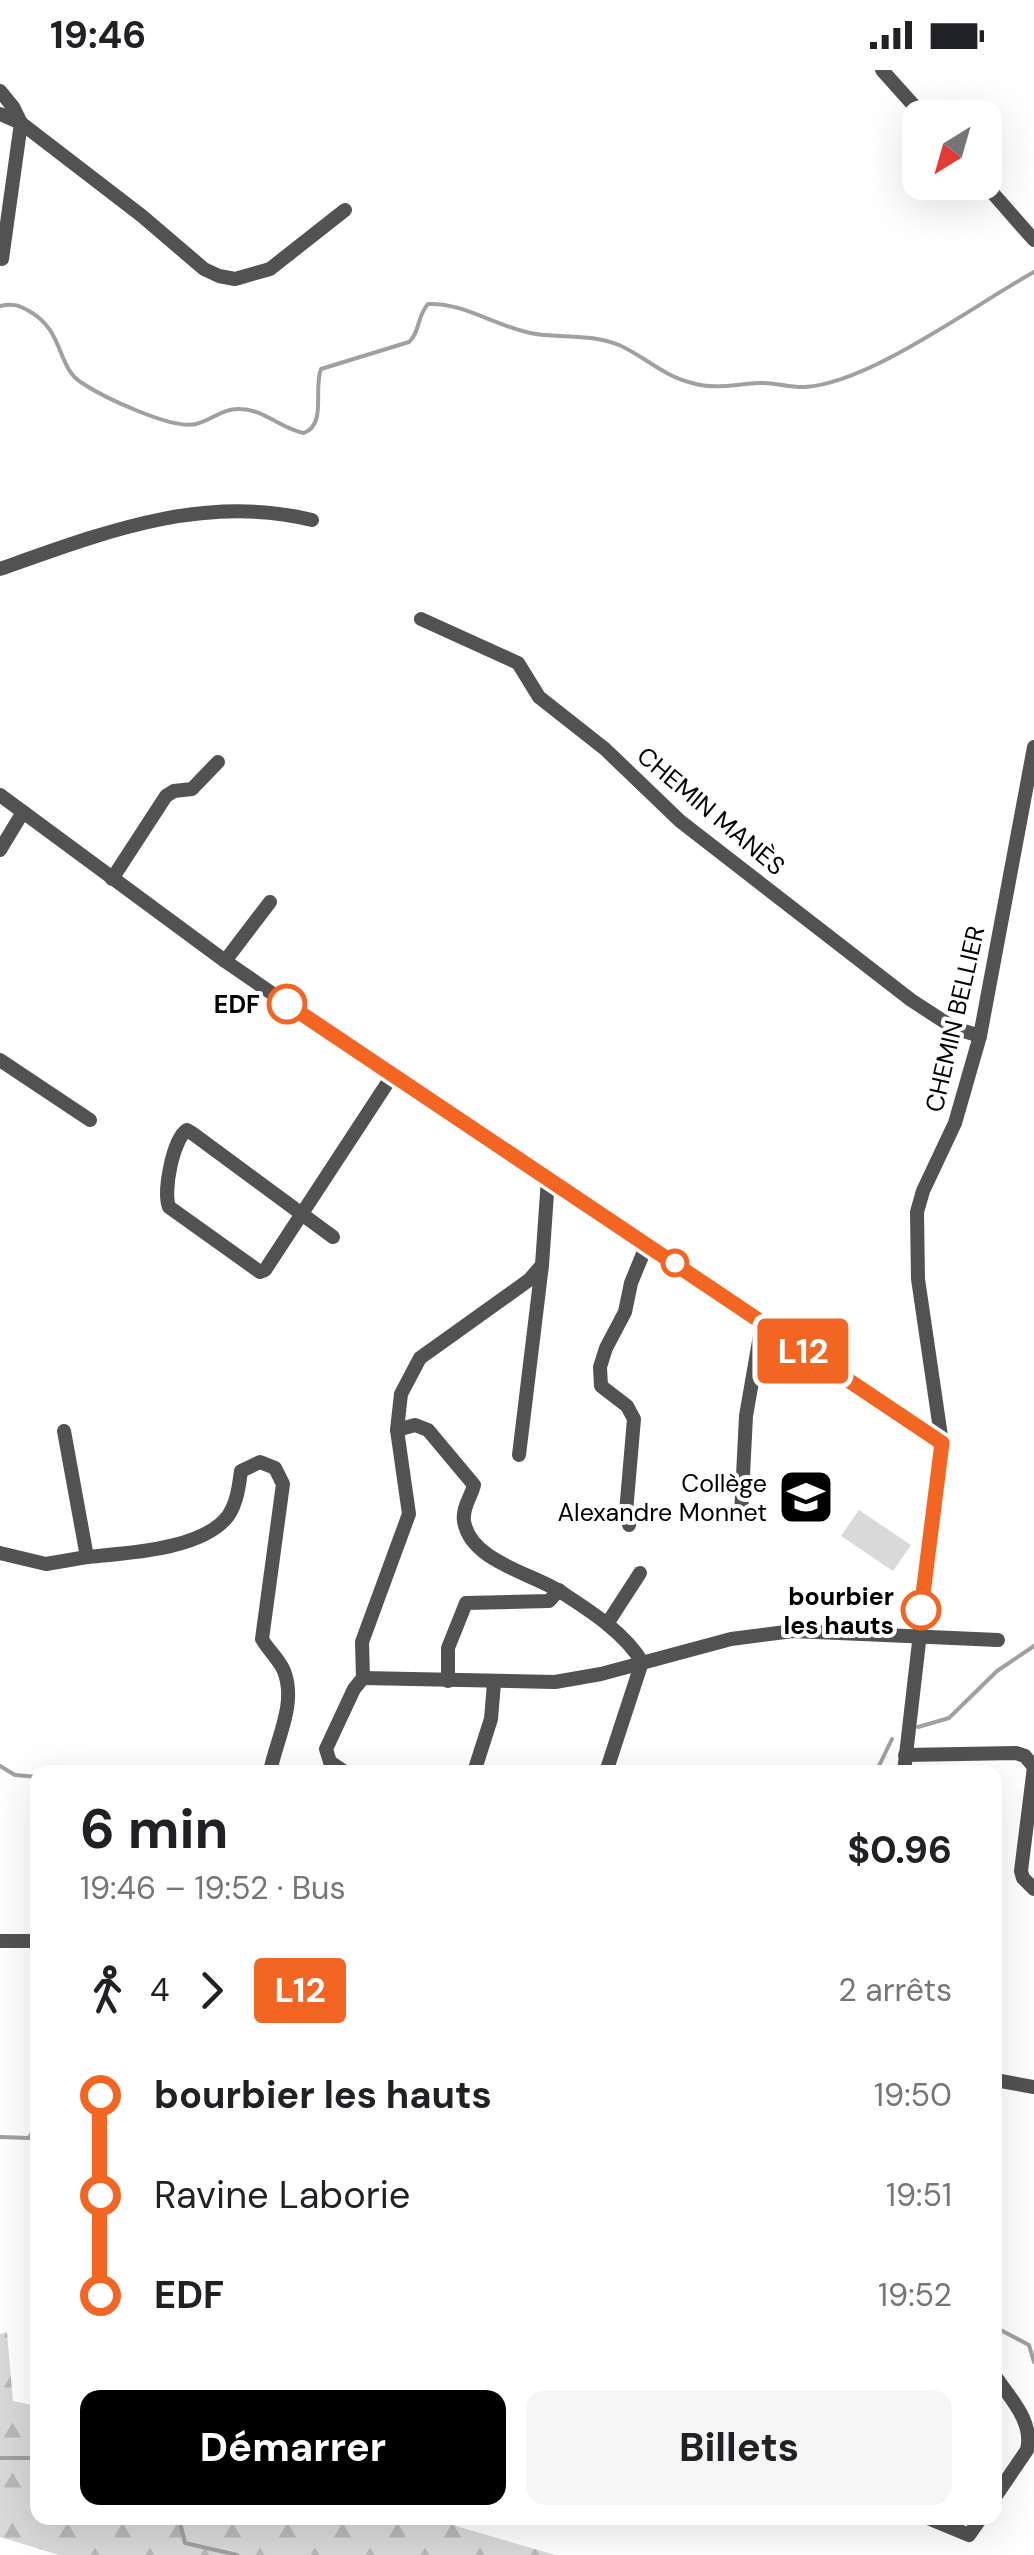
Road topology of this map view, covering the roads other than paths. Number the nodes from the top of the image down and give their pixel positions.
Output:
1 (882, 70) edge
2 (0, 92) edge
3 (909, 100) edge
4 (0, 114) edge
5 (21, 123) junction
6 (998, 200) edge
7 (345, 210) dead end
8 (1034, 240) edge
9 (2, 259) edge
10 (312, 520) dead end
11 (0, 569) edge
12 (420, 619) dead end
13 (1034, 747) edge
14 (218, 762) dead end
15 (1030, 789) edge
16 (0, 795) edge
17 (24, 812) junction
18 (0, 850) edge
19 (112, 879) junction
20 (270, 902) dead end
21 (225, 961) junction
22 (980, 1036) junction
23 (0, 1060) edge
24 (392, 1076) junction
25 (90, 1120) dead end
26 (548, 1179) junction
27 (302, 1212) junction
28 (333, 1237) dead end
29 (647, 1244) junction
30 (542, 1265) junction
31 (762, 1324) junction
32 (397, 1430) junction
33 (64, 1431) dead end
34 (942, 1443) junction
35 (519, 1454) dead end
36 (741, 1515) dead end
37 (630, 1524) dead end
38 (0, 1553) edge
39 (87, 1557) junction
40 (640, 1572) dead end
41 (558, 1590) junction
42 (608, 1624) junction
43 (918, 1638) junction
44 (998, 1640) dead end
45 (642, 1662) junction
46 (363, 1678) junction
47 (448, 1681) junction
48 (494, 1682) junction
49 (906, 1756) junction
50 (272, 1765) edge
51 (333, 1765) edge
52 (476, 1765) edge
53 (608, 1765) edge
54 (905, 1765) edge
55 (1029, 1840) edge
56 (1034, 1889) edge
57 (0, 1941) edge
58 (30, 1942) edge
59 (1002, 2081) edge
60 (1034, 2087) edge
61 (1002, 2386) edge
62 (1002, 2486) edge
63 (944, 2525) edge
64 (976, 2525) edge

1 - 3 street
2 - 5 street
4 - 5 street
5 - 7 street
5 - 9 street
6 - 8 street
10 - 11 street
12 - 22 street, CHEMIN MANÈS
13 - 15 street, CHEMIN BELLIER
14 - 19 street
15 - 22 street, CHEMIN BELLIER
16 - 17 street
17 - 18 street
17 - 19 street
19 - 21 street
20 - 21 street
21 - 24 street
22 - 34 street, CHEMIN BELLIER
23 - 25 street
24 - 26 street
24 - 27 street
26 - 29 street
26 - 30 street
27 - 27 street
27 - 28 street
29 - 31 street
29 - 37 street
30 - 32 street
30 - 35 street
31 - 34 street
31 - 36 street
32 - 41 street
32 - 46 street
33 - 39 street
34 - 43 street, CHEMIN BELLIER
38 - 39 street
39 - 50 street
40 - 42 street
41 - 42 street
41 - 47 street
42 - 45 street
43 - 44 street
43 - 45 street
43 - 49 street, CHEMIN BELLIER
45 - 48 street
45 - 53 street
46 - 47 street
46 - 51 street
47 - 48 street
48 - 52 street
49 - 54 street, CHEMIN BELLIER
49 - 55 street
55 - 56 street
57 - 58 street
59 - 60 street
61 - 62 street
63 - 64 street

